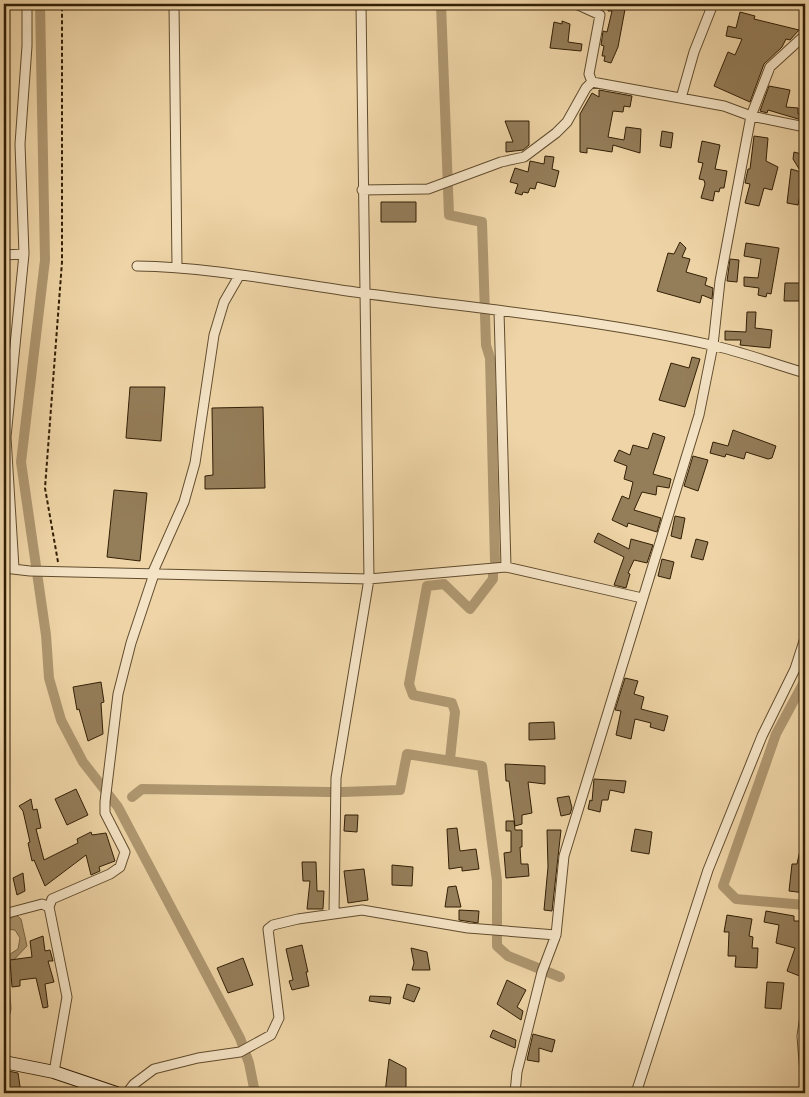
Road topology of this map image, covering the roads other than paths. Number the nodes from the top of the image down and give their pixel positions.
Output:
1 (27, 4) edge
2 (174, 4) edge
3 (361, 4) edge
4 (576, 4) edge
5 (713, 4) edge
6 (805, 35) edge
7 (592, 82) junction
8 (681, 98) junction
9 (751, 116) junction
10 (805, 127) edge
11 (362, 190) junction
12 (24, 254) junction
13 (4, 255) edge
14 (137, 266) dead end
15 (177, 267) junction
16 (239, 276) junction
17 (364, 294) junction
18 (496, 310) junction
19 (713, 345) junction
20 (805, 373) edge
21 (506, 567) junction
22 (4, 568) edge
23 (14, 568) junction
24 (153, 574) junction
25 (369, 578) junction
26 (642, 598) junction
27 (805, 638) edge
28 (49, 907) junction
29 (334, 913) junction
30 (4, 914) edge
31 (556, 935) junction
32 (805, 1016) edge
33 (4, 1062) edge
34 (54, 1072) junction
35 (805, 1074) edge
36 (116, 1093) edge
37 (127, 1093) edge
38 (515, 1093) edge
39 (636, 1093) edge

1 - 12 street
2 - 15 street
3 - 11 street
4 - 7 street
5 - 8 street
6 - 9 street
7 - 8 street
7 - 11 street
8 - 9 street
9 - 10 street
9 - 19 street
11 - 17 street
12 - 13 street
12 - 23 street
14 - 15 street
15 - 16 street
16 - 17 street
16 - 24 street
17 - 18 street
17 - 25 street
18 - 19 street
18 - 21 street
19 - 20 street
19 - 26 street
21 - 25 street
21 - 26 street
22 - 23 street
23 - 24 street
24 - 25 street
24 - 28 street
25 - 29 street
26 - 31 street
27 - 39 street
28 - 30 street
28 - 34 street
29 - 31 street
29 - 37 street
31 - 38 street
32 - 35 street
33 - 34 main road
34 - 36 main road

